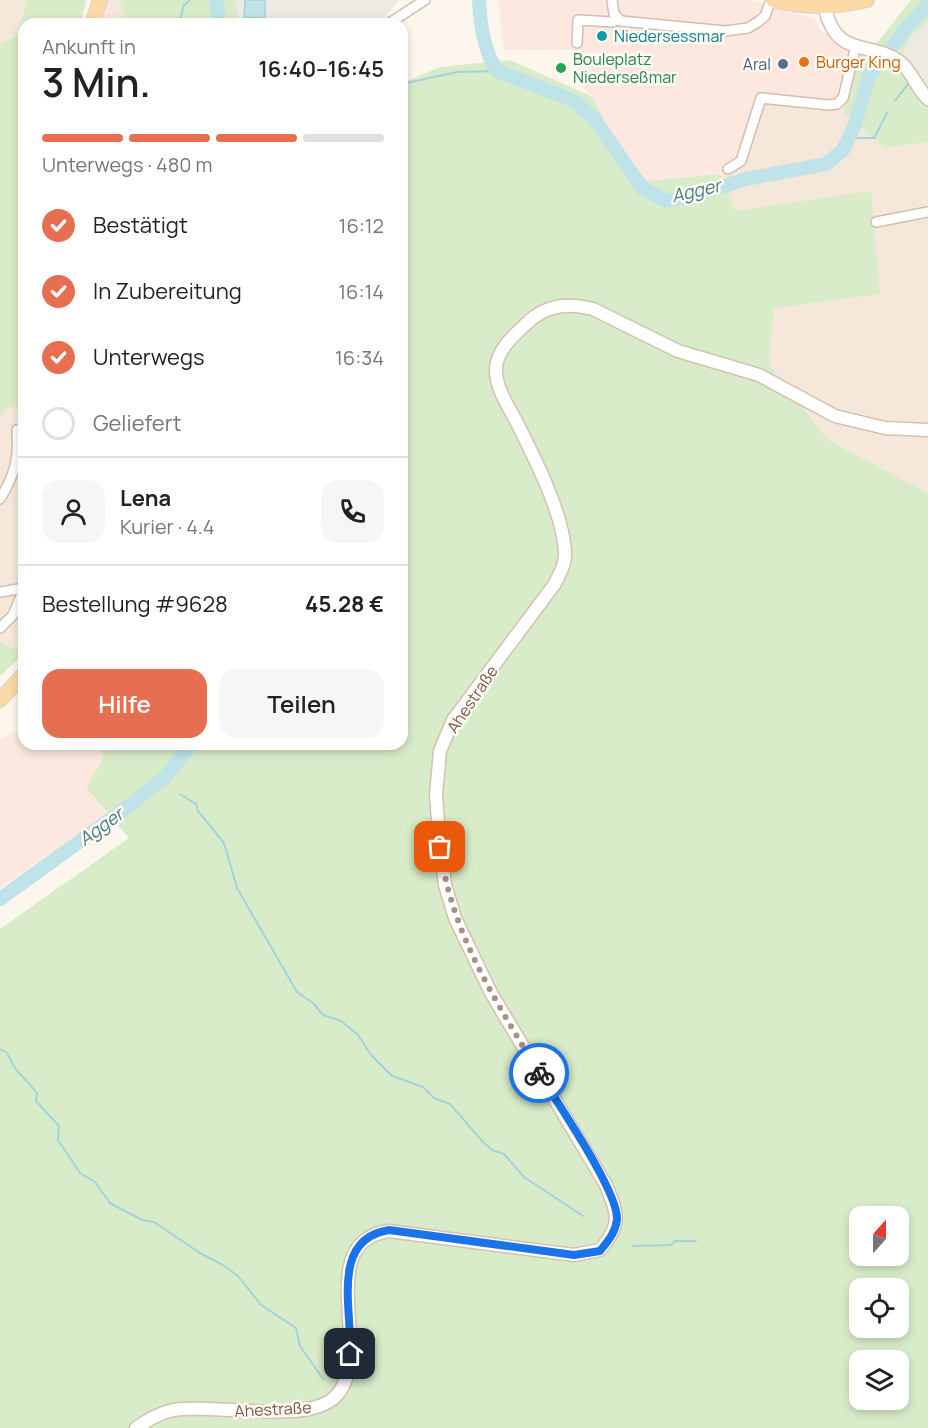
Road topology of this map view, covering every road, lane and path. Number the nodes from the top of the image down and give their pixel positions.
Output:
1 (99, 0) edge
2 (425, 0) edge
3 (612, 0) edge
4 (772, 0) edge
5 (867, 0) edge
6 (825, 8) junction
7 (94, 18) edge
8 (397, 18) edge
9 (623, 21) junction
10 (577, 43) dead end
11 (856, 46) junction
12 (928, 99) edge
13 (729, 169) dead end
14 (928, 212) edge
15 (876, 222) dead end
16 (17, 430) dead end
17 (928, 430) edge
18 (18, 436) edge
19 (18, 464) edge
20 (0, 499) edge
21 (18, 590) edge
22 (0, 592) edge
23 (18, 603) edge
24 (0, 628) edge
25 (18, 680) edge
26 (0, 700) edge
27 (136, 1428) edge

1 - 7 main road
2 - 8 street
3 - 9 street
4 - 6 main road
4 - 9 street
5 - 6 main road
6 - 11 main road
9 - 10 street
11 - 12 main road
11 - 13 street
14 - 15 street
16 - 18 street
17 - 27 main road, Ahestraße
19 - 20 street
21 - 22 street
23 - 24 street
25 - 26 main road

